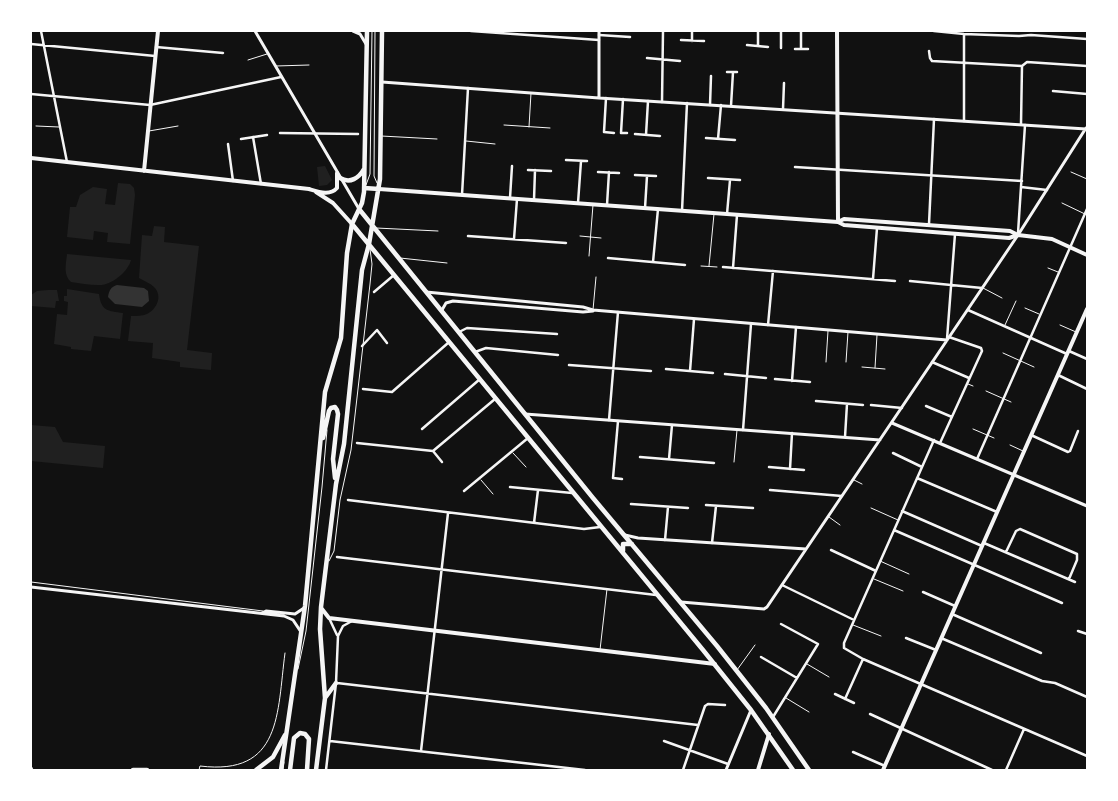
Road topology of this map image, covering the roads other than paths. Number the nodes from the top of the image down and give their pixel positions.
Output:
1 (41, 31) edge
2 (158, 31) edge
3 (255, 31) edge
4 (353, 31) edge
5 (367, 31) edge
6 (372, 31) edge
7 (375, 31) edge
8 (382, 31) edge
9 (471, 31) edge
10 (663, 31) edge
11 (692, 31) edge
12 (758, 31) edge
13 (781, 31) edge
14 (801, 31) edge
15 (837, 31) edge
16 (936, 32) edge
17 (599, 33) edge
18 (964, 34) junction
19 (630, 37) dead end
20 (1087, 39) edge
21 (599, 40) junction
22 (681, 40) dead end
23 (692, 40) junction
24 (704, 41) dead end
25 (31, 44) edge
26 (44, 45) junction
27 (367, 45) junction
28 (747, 45) dead end
29 (758, 46) junction
30 (156, 47) junction
31 (768, 47) dead end
32 (781, 48) dead end
33 (794, 49) dead end
34 (801, 49) junction
35 (808, 49) dead end
36 (929, 51) dead end
37 (223, 52) dead end
38 (268, 54) junction
39 (155, 56) junction
40 (647, 58) dead end
41 (663, 59) junction
42 (248, 60) dead end
43 (680, 61) dead end
44 (964, 63) junction
45 (309, 65) dead end
46 (275, 66) junction
47 (1022, 66) junction
48 (1087, 66) edge
49 (727, 72) dead end
50 (711, 76) dead end
51 (281, 78) junction
52 (382, 82) junction
53 (784, 83) dead end
54 (468, 88) junction
55 (1053, 91) dead end
56 (531, 93) junction
57 (31, 94) edge
58 (1087, 94) edge
59 (53, 96) junction
60 (599, 98) junction
61 (606, 98) junction
62 (623, 99) junction
63 (648, 101) junction
64 (662, 102) junction
65 (687, 103) junction
66 (150, 105) junction
67 (710, 105) junction
68 (720, 105) junction
69 (731, 106) junction
70 (783, 109) junction
71 (837, 113) junction
72 (934, 119) junction
73 (964, 121) junction
74 (1023, 125) junction
75 (36, 126) dead end
76 (178, 126) dead end
77 (504, 126) dead end
78 (60, 127) junction
79 (529, 127) junction
80 (550, 128) dead end
81 (1086, 128) edge
82 (148, 131) junction
83 (280, 133) dead end
84 (314, 133) junction
85 (614, 133) dead end
86 (627, 133) dead end
87 (358, 134) dead end
88 (635, 134) dead end
89 (267, 135) dead end
90 (646, 135) junction
91 (381, 136) junction
92 (660, 136) dead end
93 (253, 137) junction
94 (706, 138) dead end
95 (241, 139) dead end
96 (718, 139) junction
97 (437, 140) dead end
98 (735, 140) dead end
99 (465, 141) junction
100 (228, 144) dead end
101 (495, 144) dead end
102 (31, 158) edge
103 (566, 160) dead end
104 (581, 161) junction
105 (587, 161) dead end
106 (67, 162) junction
107 (365, 166) junction
108 (512, 166) dead end
109 (795, 167) dead end
110 (528, 170) dead end
111 (535, 170) junction
112 (838, 170) junction
113 (144, 171) junction
114 (551, 171) dead end
115 (598, 172) dead end
116 (610, 172) junction
117 (1071, 172) dead end
118 (337, 173) junction
119 (619, 173) dead end
120 (635, 175) dead end
121 (931, 175) junction
122 (647, 176) junction
123 (656, 176) dead end
124 (340, 178) junction
125 (708, 178) dead end
126 (1087, 179) edge
127 (730, 180) junction
128 (740, 180) dead end
129 (233, 181) junction
130 (1022, 181) junction
131 (261, 184) junction
132 (1021, 187) junction
133 (364, 188) junction
134 (309, 189) junction
135 (379, 189) junction
136 (1047, 190) junction
137 (462, 195) junction
138 (510, 198) junction
139 (517, 199) junction
140 (534, 200) junction
141 (578, 203) junction
142 (1062, 203) dead end
143 (593, 204) junction
144 (607, 205) junction
145 (645, 208) junction
146 (359, 209) junction
147 (658, 209) junction
148 (1087, 209) edge
149 (682, 211) junction
150 (714, 213) junction
151 (727, 214) junction
152 (1086, 214) edge
153 (737, 215) junction
154 (838, 222) junction
155 (352, 224) junction
156 (929, 224) junction
157 (372, 227) junction
158 (878, 228) junction
159 (438, 231) dead end
160 (955, 234) junction
161 (1018, 235) junction
162 (468, 236) dead end
163 (580, 236) dead end
164 (590, 237) junction
165 (601, 238) dead end
166 (514, 239) junction
167 (369, 244) junction
168 (566, 244) dead end
169 (1069, 246) junction
170 (1087, 255) edge
171 (589, 256) dead end
172 (397, 258) junction
173 (608, 258) dead end
174 (653, 262) junction
175 (447, 263) dead end
176 (685, 264) dead end
177 (701, 266) dead end
178 (709, 266) junction
179 (717, 267) dead end
180 (724, 267) dead end
181 (733, 268) junction
182 (1048, 268) dead end
183 (773, 271) junction
184 (1058, 272) junction
185 (394, 275) junction
186 (596, 277) dead end
187 (873, 279) junction
188 (895, 281) dead end
189 (910, 281) dead end
190 (951, 284) junction
191 (982, 288) junction
192 (374, 292) dead end
193 (425, 292) junction
194 (1002, 298) dead end
195 (1016, 300) dead end
196 (434, 304) junction
197 (1025, 308) dead end
198 (593, 310) junction
199 (968, 310) junction
200 (1087, 310) edge
201 (425, 312) junction
202 (441, 312) junction
203 (618, 312) junction
204 (1039, 315) junction
205 (694, 319) junction
206 (751, 324) junction
207 (768, 325) junction
208 (1060, 325) dead end
209 (1005, 326) junction
210 (796, 327) junction
211 (828, 330) junction
212 (848, 332) junction
213 (1076, 332) junction
214 (458, 333) junction
215 (557, 334) dead end
216 (877, 334) junction
217 (1029, 337) junction
218 (948, 338) junction
219 (450, 342) junction
220 (387, 343) dead end
221 (362, 346) junction
222 (474, 352) junction
223 (1068, 352) junction
224 (1003, 353) dead end
225 (558, 354) dead end
226 (1087, 359) edge
227 (1019, 361) junction
228 (826, 362) dead end
229 (846, 362) dead end
230 (932, 362) junction
231 (569, 364) dead end
232 (862, 367) dead end
233 (613, 368) junction
234 (875, 368) junction
235 (1034, 368) dead end
236 (666, 369) dead end
237 (885, 369) dead end
238 (651, 371) dead end
239 (690, 371) junction
240 (712, 373) dead end
241 (725, 374) dead end
242 (1058, 375) junction
243 (747, 376) junction
244 (766, 378) dead end
245 (969, 378) junction
246 (480, 379) junction
247 (775, 379) dead end
248 (792, 381) junction
249 (810, 382) dead end
250 (967, 383) junction
251 (973, 386) dead end
252 (363, 389) dead end
253 (1087, 389) edge
254 (986, 391) dead end
255 (1003, 398) junction
256 (496, 399) junction
257 (816, 401) dead end
258 (1011, 402) dead end
259 (847, 404) junction
260 (863, 405) dead end
261 (871, 405) dead end
262 (926, 406) dead end
263 (902, 408) junction
264 (524, 414) junction
265 (952, 418) junction
266 (609, 420) junction
267 (618, 421) junction
268 (892, 422) junction
269 (672, 425) junction
270 (326, 427) junction
271 (422, 429) dead end
272 (974, 429) dead end
273 (737, 430) junction
274 (744, 430) junction
275 (1078, 431) dead end
276 (792, 433) junction
277 (987, 435) junction
278 (1031, 435) junction
279 (845, 437) junction
280 (528, 438) junction
281 (994, 438) dead end
282 (880, 440) junction
283 (934, 440) junction
284 (357, 442) dead end
285 (940, 443) junction
286 (1010, 445) dead end
287 (320, 448) junction
288 (512, 451) junction
289 (433, 452) junction
290 (1024, 452) junction
291 (893, 453) dead end
292 (640, 457) dead end
293 (669, 459) junction
294 (977, 459) junction
295 (442, 462) dead end
296 (734, 462) dead end
297 (714, 463) dead end
298 (526, 467) dead end
299 (769, 467) dead end
300 (922, 467) junction
301 (790, 469) junction
302 (804, 470) dead end
303 (1014, 474) junction
304 (480, 478) junction
305 (917, 478) junction
306 (622, 479) dead end
307 (854, 479) junction
308 (336, 484) junction
309 (862, 484) dead end
310 (510, 487) dead end
311 (538, 490) junction
312 (770, 490) dead end
313 (464, 491) dead end
314 (574, 493) junction
315 (493, 494) dead end
316 (842, 496) junction
317 (348, 500) dead end
318 (632, 504) dead end
319 (706, 505) dead end
320 (668, 506) junction
321 (716, 506) junction
322 (1087, 506) edge
323 (688, 508) dead end
324 (753, 508) dead end
325 (872, 508) dead end
326 (902, 511) junction
327 (997, 512) junction
328 (448, 513) junction
329 (828, 517) junction
330 (898, 521) junction
331 (534, 523) junction
332 (840, 524) dead end
333 (602, 527) junction
334 (617, 528) junction
335 (894, 530) junction
336 (622, 533) junction
337 (609, 536) junction
338 (638, 538) junction
339 (665, 540) junction
340 (712, 543) junction
341 (632, 544) junction
342 (983, 544) junction
343 (636, 549) junction
344 (806, 549) junction
345 (831, 550) dead end
346 (1006, 552) junction
347 (624, 554) junction
348 (337, 557) dead end
349 (880, 561) junction
350 (974, 564) junction
351 (326, 566) junction
352 (442, 569) junction
353 (876, 571) junction
354 (909, 574) dead end
355 (872, 579) junction
356 (1069, 579) junction
357 (31, 582) edge
358 (1075, 582) dead end
359 (782, 585) junction
360 (31, 587) edge
361 (608, 589) junction
362 (903, 591) dead end
363 (923, 592) dead end
364 (658, 595) junction
365 (682, 602) junction
366 (1062, 603) dead end
367 (305, 606) junction
368 (955, 606) junction
369 (321, 607) junction
370 (266, 611) junction
371 (262, 613) junction
372 (952, 614) junction
373 (329, 618) junction
374 (854, 620) junction
375 (352, 621) junction
376 (781, 624) dead end
377 (852, 625) junction
378 (435, 631) junction
379 (1078, 631) dead end
380 (301, 632) junction
381 (1087, 634) edge
382 (338, 636) junction
383 (881, 636) dead end
384 (906, 638) dead end
385 (942, 638) junction
386 (755, 645) dead end
387 (600, 650) junction
388 (936, 650) junction
389 (1041, 653) dead end
390 (285, 654) dead end
391 (761, 657) dead end
392 (863, 659) junction
393 (715, 664) junction
394 (806, 664) junction
395 (737, 671) junction
396 (829, 677) dead end
397 (797, 678) junction
398 (336, 683) junction
399 (921, 684) junction
400 (428, 694) junction
401 (835, 694) dead end
402 (1087, 697) edge
403 (325, 698) junction
404 (785, 698) junction
405 (845, 699) junction
406 (854, 704) dead end
407 (724, 705) dead end
408 (752, 710) junction
409 (809, 712) dead end
410 (870, 714) dead end
411 (773, 717) junction
412 (698, 725) junction
413 (902, 728) junction
414 (1024, 728) junction
415 (769, 734) junction
416 (285, 735) junction
417 (330, 741) junction
418 (664, 741) dead end
419 (690, 750) junction
420 (421, 751) junction
421 (853, 752) dead end
422 (1087, 756) edge
423 (729, 764) junction
424 (884, 768) edge
425 (728, 769) edge
426 (133, 770) edge
427 (147, 770) edge
428 (199, 770) edge
429 (256, 770) edge
430 (282, 770) edge
431 (290, 770) edge
432 (307, 770) edge
433 (316, 770) edge
434 (326, 770) edge
435 (585, 770) edge
436 (683, 770) edge
437 (758, 770) edge
438 (793, 770) edge
439 (809, 770) edge
440 (992, 770) edge
441 (1006, 770) edge

1 - 26 street
2 - 30 main road
3 - 38 street
4 - 27 street
5 - 27 main road
6 - 133 lane
7 - 135 lane
8 - 52 main road
9 - 21 street
10 - 41 street
11 - 23 street
12 - 29 street
13 - 32 street
14 - 34 street
15 - 71 main road
16 - 18 street
17 - 19 street
17 - 21 street
18 - 20 street
18 - 44 street
21 - 60 street
22 - 23 street
23 - 24 street
25 - 26 street
26 - 39 street
26 - 59 street
27 - 107 main road
28 - 29 street
29 - 31 street
30 - 37 street
30 - 39 main road
33 - 34 street
34 - 35 street
36 - 44 street
38 - 42 lane
38 - 46 street
39 - 66 main road
40 - 41 street
41 - 43 street
41 - 64 street
44 - 47 street
44 - 73 street
45 - 46 lane
46 - 51 street
47 - 48 street
47 - 74 street
49 - 69 street
50 - 67 street
51 - 66 street
51 - 84 street
52 - 54 street
52 - 91 main road
53 - 70 street
54 - 56 street
54 - 99 street
55 - 58 street
56 - 60 street
56 - 79 lane
57 - 59 street
59 - 66 street
59 - 78 street
60 - 61 street
61 - 62 street
61 - 85 street
62 - 63 street
62 - 86 street
63 - 64 street
63 - 90 street
64 - 65 street
65 - 67 street
65 - 149 street
66 - 82 main road
67 - 68 street
68 - 69 street
68 - 96 street
69 - 70 street
70 - 71 street
71 - 72 street
71 - 112 main road
72 - 73 street
72 - 121 street
73 - 74 street
74 - 81 street
74 - 130 street
75 - 78 lane
76 - 82 lane
77 - 79 lane
78 - 106 street
79 - 80 lane
81 - 136 street
82 - 113 main road
83 - 84 street
84 - 87 street
84 - 118 street
88 - 90 street
89 - 93 street
90 - 92 street
91 - 97 lane
91 - 135 main road
93 - 95 street
93 - 131 street
94 - 96 street
96 - 98 street
99 - 101 lane
99 - 137 street
100 - 129 street
102 - 106 main road
103 - 104 street
104 - 105 street
104 - 141 street
106 - 113 main road
107 - 124 main road
107 - 133 main road
108 - 138 street
109 - 112 street
110 - 111 street
111 - 114 street
111 - 140 street
112 - 121 street
112 - 154 main road
113 - 129 main road
115 - 116 street
116 - 119 street
116 - 144 street
117 - 126 lane
118 - 124 street
118 - 134 main road
120 - 122 street
121 - 130 street
121 - 156 street
122 - 123 street
122 - 145 street
124 - 146 street
125 - 127 street
127 - 128 street
127 - 151 street
129 - 131 main road
130 - 132 street
131 - 134 main road
132 - 136 street
132 - 161 street
133 - 135 main road
133 - 146 main road
134 - 155 main road
135 - 137 main road
135 - 157 main road
136 - 161 street
137 - 138 main road
138 - 139 main road
139 - 140 main road
139 - 166 street
140 - 141 main road
141 - 143 main road
142 - 152 lane
143 - 144 main road
143 - 164 lane
144 - 145 main road
145 - 147 main road
146 - 155 main road
146 - 157 main road
147 - 149 main road
147 - 174 street
148 - 152 street
149 - 150 main road
150 - 151 main road
150 - 178 lane
151 - 153 main road
152 - 169 street
153 - 154 main road
153 - 181 street
154 - 156 main road
154 - 158 main road
155 - 167 main road
155 - 287 main road
156 - 161 main road
157 - 159 lane
157 - 167 main road
157 - 172 main road
158 - 160 main road
158 - 187 street
160 - 161 main road
160 - 190 street
161 - 169 main road
161 - 191 street
162 - 166 street
163 - 164 lane
164 - 165 lane
164 - 171 lane
166 - 168 street
167 - 185 main road
167 - 221 lane
167 - 308 main road
169 - 170 main road
169 - 184 street
172 - 175 lane
172 - 193 main road
173 - 174 street
174 - 176 street
177 - 178 lane
178 - 179 lane
180 - 181 street
181 - 183 street
182 - 184 lane
183 - 187 street
183 - 207 street
184 - 204 street
185 - 192 street
185 - 201 main road
186 - 198 lane
187 - 188 street
189 - 190 street
190 - 191 street
190 - 218 street
191 - 194 lane
191 - 199 street
193 - 196 main road
193 - 198 street
195 - 209 lane
196 - 201 main road
196 - 202 main road
197 - 204 lane
198 - 202 street
198 - 203 street
199 - 209 street
199 - 218 street
200 - 213 main road
201 - 219 main road
202 - 214 main road
203 - 205 street
203 - 233 street
204 - 217 street
205 - 206 street
205 - 239 street
206 - 207 street
206 - 243 street
207 - 210 street
208 - 213 lane
209 - 217 street
210 - 211 street
210 - 248 street
211 - 212 street
211 - 228 lane
212 - 216 street
212 - 229 lane
213 - 223 main road
214 - 215 street
214 - 222 main road
216 - 218 street
216 - 234 lane
217 - 223 street
217 - 227 street
218 - 230 street
218 - 245 street
219 - 246 main road
219 - 252 street
220 - 221 street
221 - 351 lane
222 - 225 street
222 - 264 main road
223 - 226 street
223 - 242 main road
224 - 227 lane
227 - 235 lane
227 - 255 street
230 - 245 street
230 - 263 street
231 - 233 street
232 - 234 lane
233 - 238 street
233 - 266 street
234 - 237 lane
236 - 239 street
239 - 240 street
241 - 243 street
242 - 253 street
242 - 278 main road
243 - 244 street
243 - 274 street
245 - 250 street
246 - 256 main road
246 - 271 street
247 - 248 street
248 - 249 street
250 - 251 lane
250 - 265 street
254 - 255 lane
255 - 258 lane
255 - 277 street
256 - 280 main road
256 - 289 street
257 - 259 street
259 - 260 street
259 - 279 street
261 - 263 street
262 - 265 street
263 - 268 street
264 - 266 street
264 - 334 main road
265 - 285 street
266 - 267 street
267 - 269 street
267 - 306 street
268 - 282 street
268 - 283 street
269 - 273 street
269 - 293 street
270 - 287 main road
270 - 308 main road
270 - 430 lane
272 - 277 lane
273 - 274 street
273 - 296 lane
274 - 276 street
275 - 278 street
276 - 279 street
276 - 301 street
277 - 281 lane
277 - 294 street
278 - 290 main road
279 - 282 street
280 - 288 street
280 - 314 main road
282 - 307 street
283 - 285 street
283 - 300 street
284 - 289 street
285 - 294 street
286 - 290 lane
287 - 367 main road
288 - 298 lane
288 - 304 street
289 - 295 street
290 - 303 main road
291 - 300 street
292 - 293 street
293 - 297 street
294 - 303 street
299 - 301 street
300 - 305 street
301 - 302 street
303 - 322 street
303 - 327 main road
304 - 313 street
304 - 315 lane
305 - 326 street
305 - 327 street
307 - 309 lane
307 - 316 street
308 - 351 main road
310 - 311 street
311 - 314 street
311 - 331 street
312 - 316 street
314 - 333 main road
316 - 329 street
317 - 328 street
318 - 320 street
319 - 321 street
320 - 323 street
320 - 339 street
321 - 324 street
321 - 340 street
325 - 330 lane
326 - 330 street
326 - 342 street
327 - 342 main road
328 - 331 street
328 - 352 street
329 - 332 lane
329 - 344 street
330 - 335 street
331 - 333 street
333 - 337 main road
334 - 336 main road
334 - 337 main road
335 - 349 street
335 - 350 street
336 - 338 street
336 - 341 main road
337 - 347 main road
338 - 339 street
338 - 343 street
339 - 340 street
340 - 344 street
341 - 343 main road
341 - 347 main road
342 - 346 street
342 - 350 main road
343 - 365 main road
344 - 359 street
345 - 353 street
346 - 356 street
346 - 356 street
347 - 364 main road
348 - 352 street
349 - 353 street
349 - 354 lane
350 - 366 street
350 - 368 main road
351 - 369 main road
352 - 361 street
352 - 378 street
353 - 355 street
355 - 362 lane
355 - 374 street
356 - 358 street
357 - 370 lane
359 - 365 street
359 - 374 street
360 - 371 street
361 - 364 street
361 - 387 lane
363 - 368 street
364 - 393 main road
365 - 395 main road
367 - 370 street
367 - 380 main road
368 - 372 main road
369 - 373 main road
369 - 403 main road
370 - 371 street
371 - 380 street
372 - 385 main road
372 - 389 street
373 - 375 main road
373 - 382 street
374 - 377 street
375 - 378 main road
375 - 382 street
376 - 394 street
377 - 383 lane
377 - 392 street
378 - 387 main road
378 - 400 street
379 - 381 street
380 - 416 main road
382 - 398 street
384 - 388 street
385 - 388 main road
385 - 402 street
386 - 395 lane
387 - 393 main road
388 - 399 main road
390 - 428 lane
391 - 397 street
392 - 399 street
392 - 405 street
393 - 408 main road
394 - 396 lane
394 - 397 street
395 - 411 main road
397 - 404 street
398 - 400 street
398 - 403 main road
398 - 417 street
399 - 413 main road
399 - 414 street
400 - 412 street
400 - 420 street
401 - 405 street
403 - 433 main road
404 - 409 lane
404 - 411 street
405 - 406 street
407 - 412 street
408 - 415 main road
408 - 423 street
410 - 413 street
411 - 439 main road
412 - 419 street
413 - 424 main road
413 - 440 street
414 - 422 street
414 - 441 street
415 - 437 main road
415 - 438 main road
416 - 429 main road
416 - 430 main road
417 - 420 street
417 - 434 street
418 - 419 street
419 - 423 street
419 - 436 street
420 - 435 street
421 - 424 street
423 - 425 street
426 - 427 main road
431 - 432 main road

